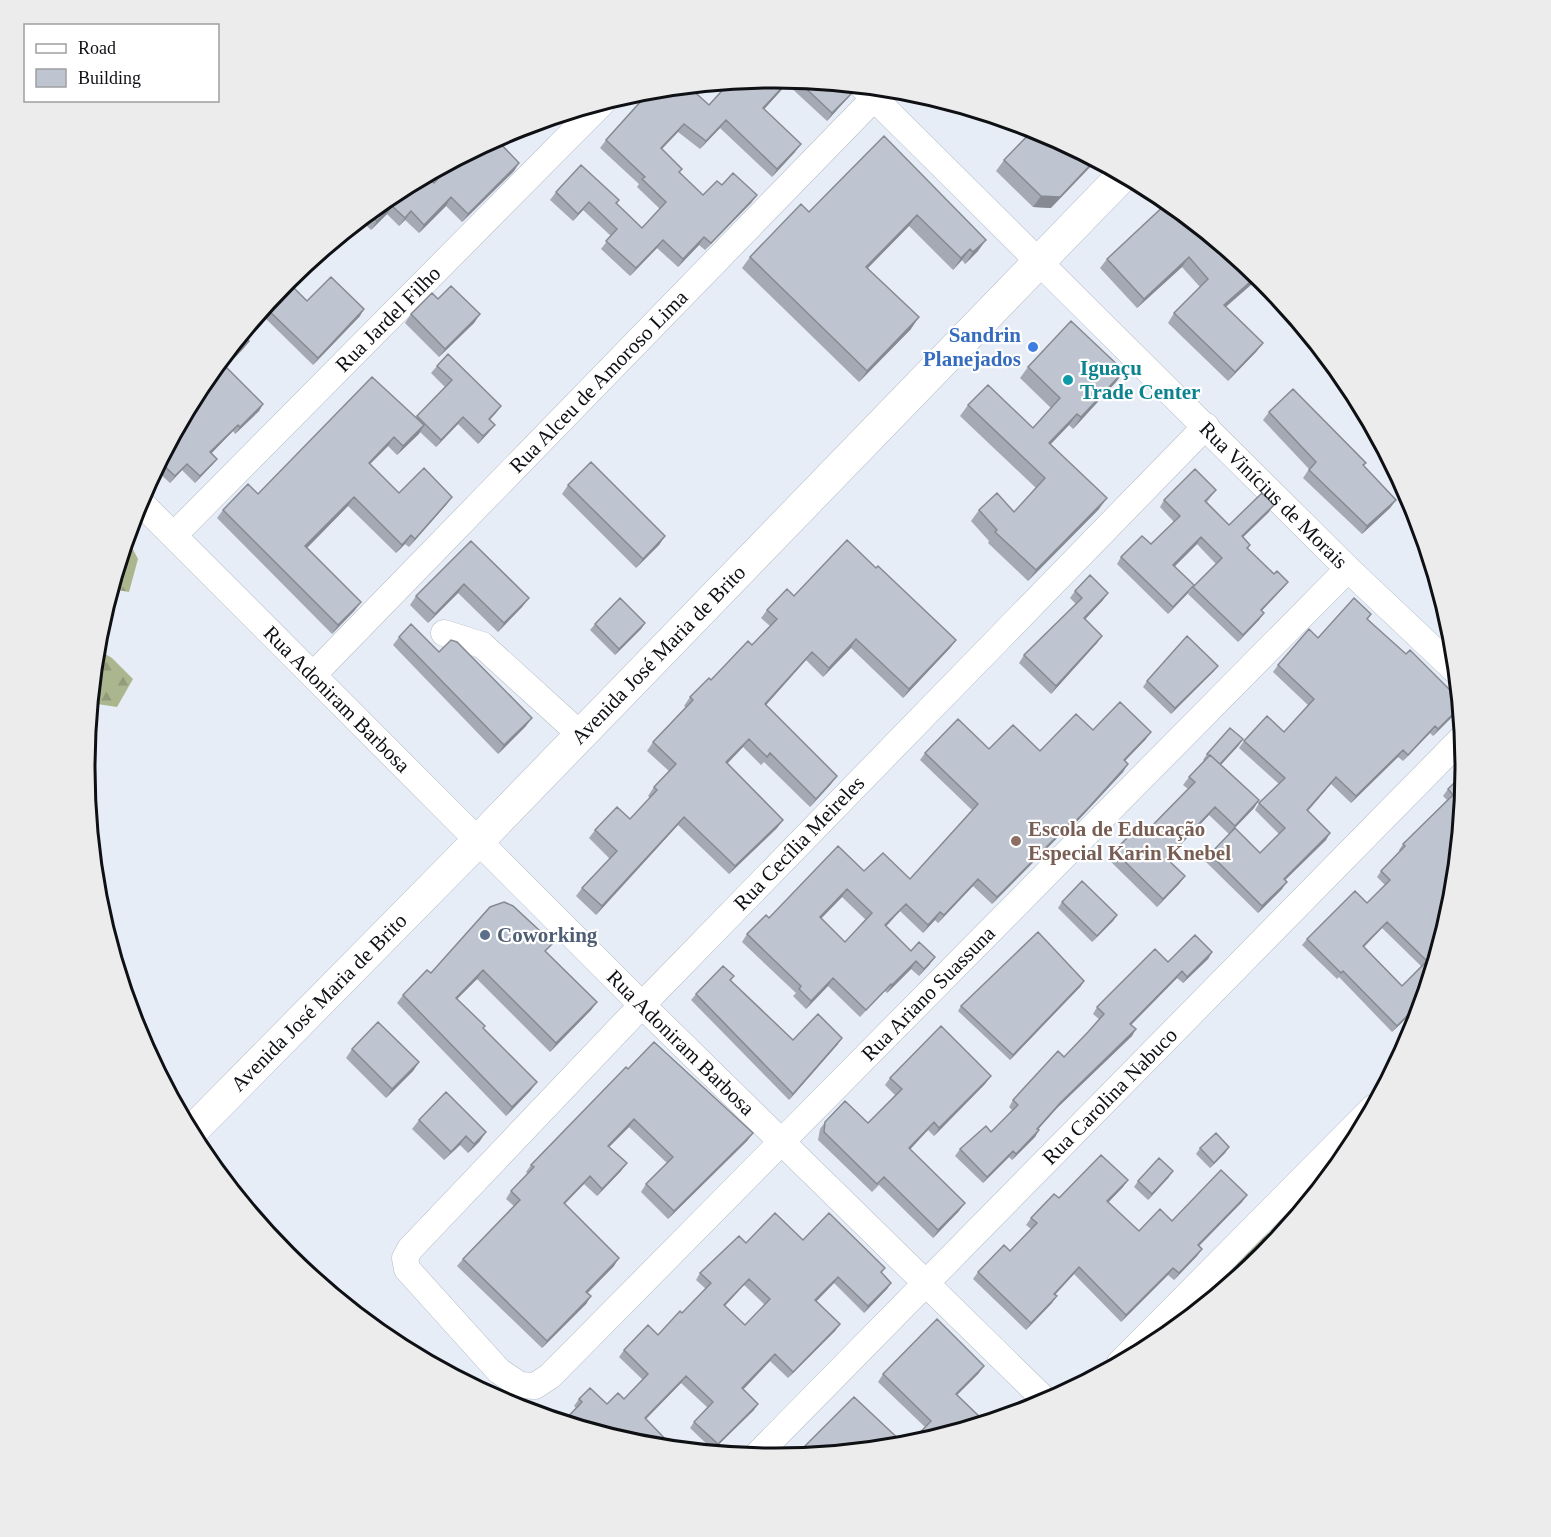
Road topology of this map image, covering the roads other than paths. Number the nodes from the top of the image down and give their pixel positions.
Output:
1 (869, 95) edge
2 (879, 97) edge
3 (590, 115) edge
4 (1117, 181) edge
5 (1040, 262) junction
6 (1206, 426) junction
7 (147, 509) edge
8 (174, 535) junction
9 (1348, 569) junction
10 (444, 633) dead end
11 (1447, 663) edge
12 (314, 674) junction
13 (581, 735) junction
14 (1455, 745) edge
15 (479, 840) junction
16 (642, 1005) junction
17 (198, 1125) edge
18 (1351, 1131) edge
19 (782, 1141) junction
20 (407, 1269) joint
21 (926, 1282) junction
22 (1142, 1340) edge
23 (1040, 1395) edge
24 (764, 1448) edge

1 - 12 street, Rua Alceu de Amoroso Lima
2 - 5 street, Rua Vinícius de Morais
3 - 8 street, Rua Jardel Filho
4 - 5 main road, Avenida José Maria de Brito
5 - 6 street, Rua Vinícius de Morais
5 - 13 main road, Avenida José Maria de Brito
6 - 9 street, Rua Vinícius de Morais
6 - 16 street, Rua Cecília Meireles
7 - 8 street, Rua Adoniram Barbosa
8 - 12 street, Rua Adoniram Barbosa
9 - 11 street, Rua Vinícius de Morais
9 - 19 street, Rua Ariano Suassuna
10 - 13 street
12 - 15 street, Rua Adoniram Barbosa
13 - 15 main road, Avenida José Maria de Brito
14 - 21 street, Rua Carolina Nabuco
15 - 16 street, Rua Adoniram Barbosa
15 - 17 main road, Avenida José Maria de Brito
16 - 19 street, Rua Adoniram Barbosa
16 - 20 street, Rua Cecília Meireles
18 - 22 street
19 - 20 street, Rua Ariano Suassuna
19 - 21 street, Rua Adoniram Barbosa
21 - 23 street, Rua Adoniram Barbosa
21 - 24 street, Rua Carolina Nabuco

